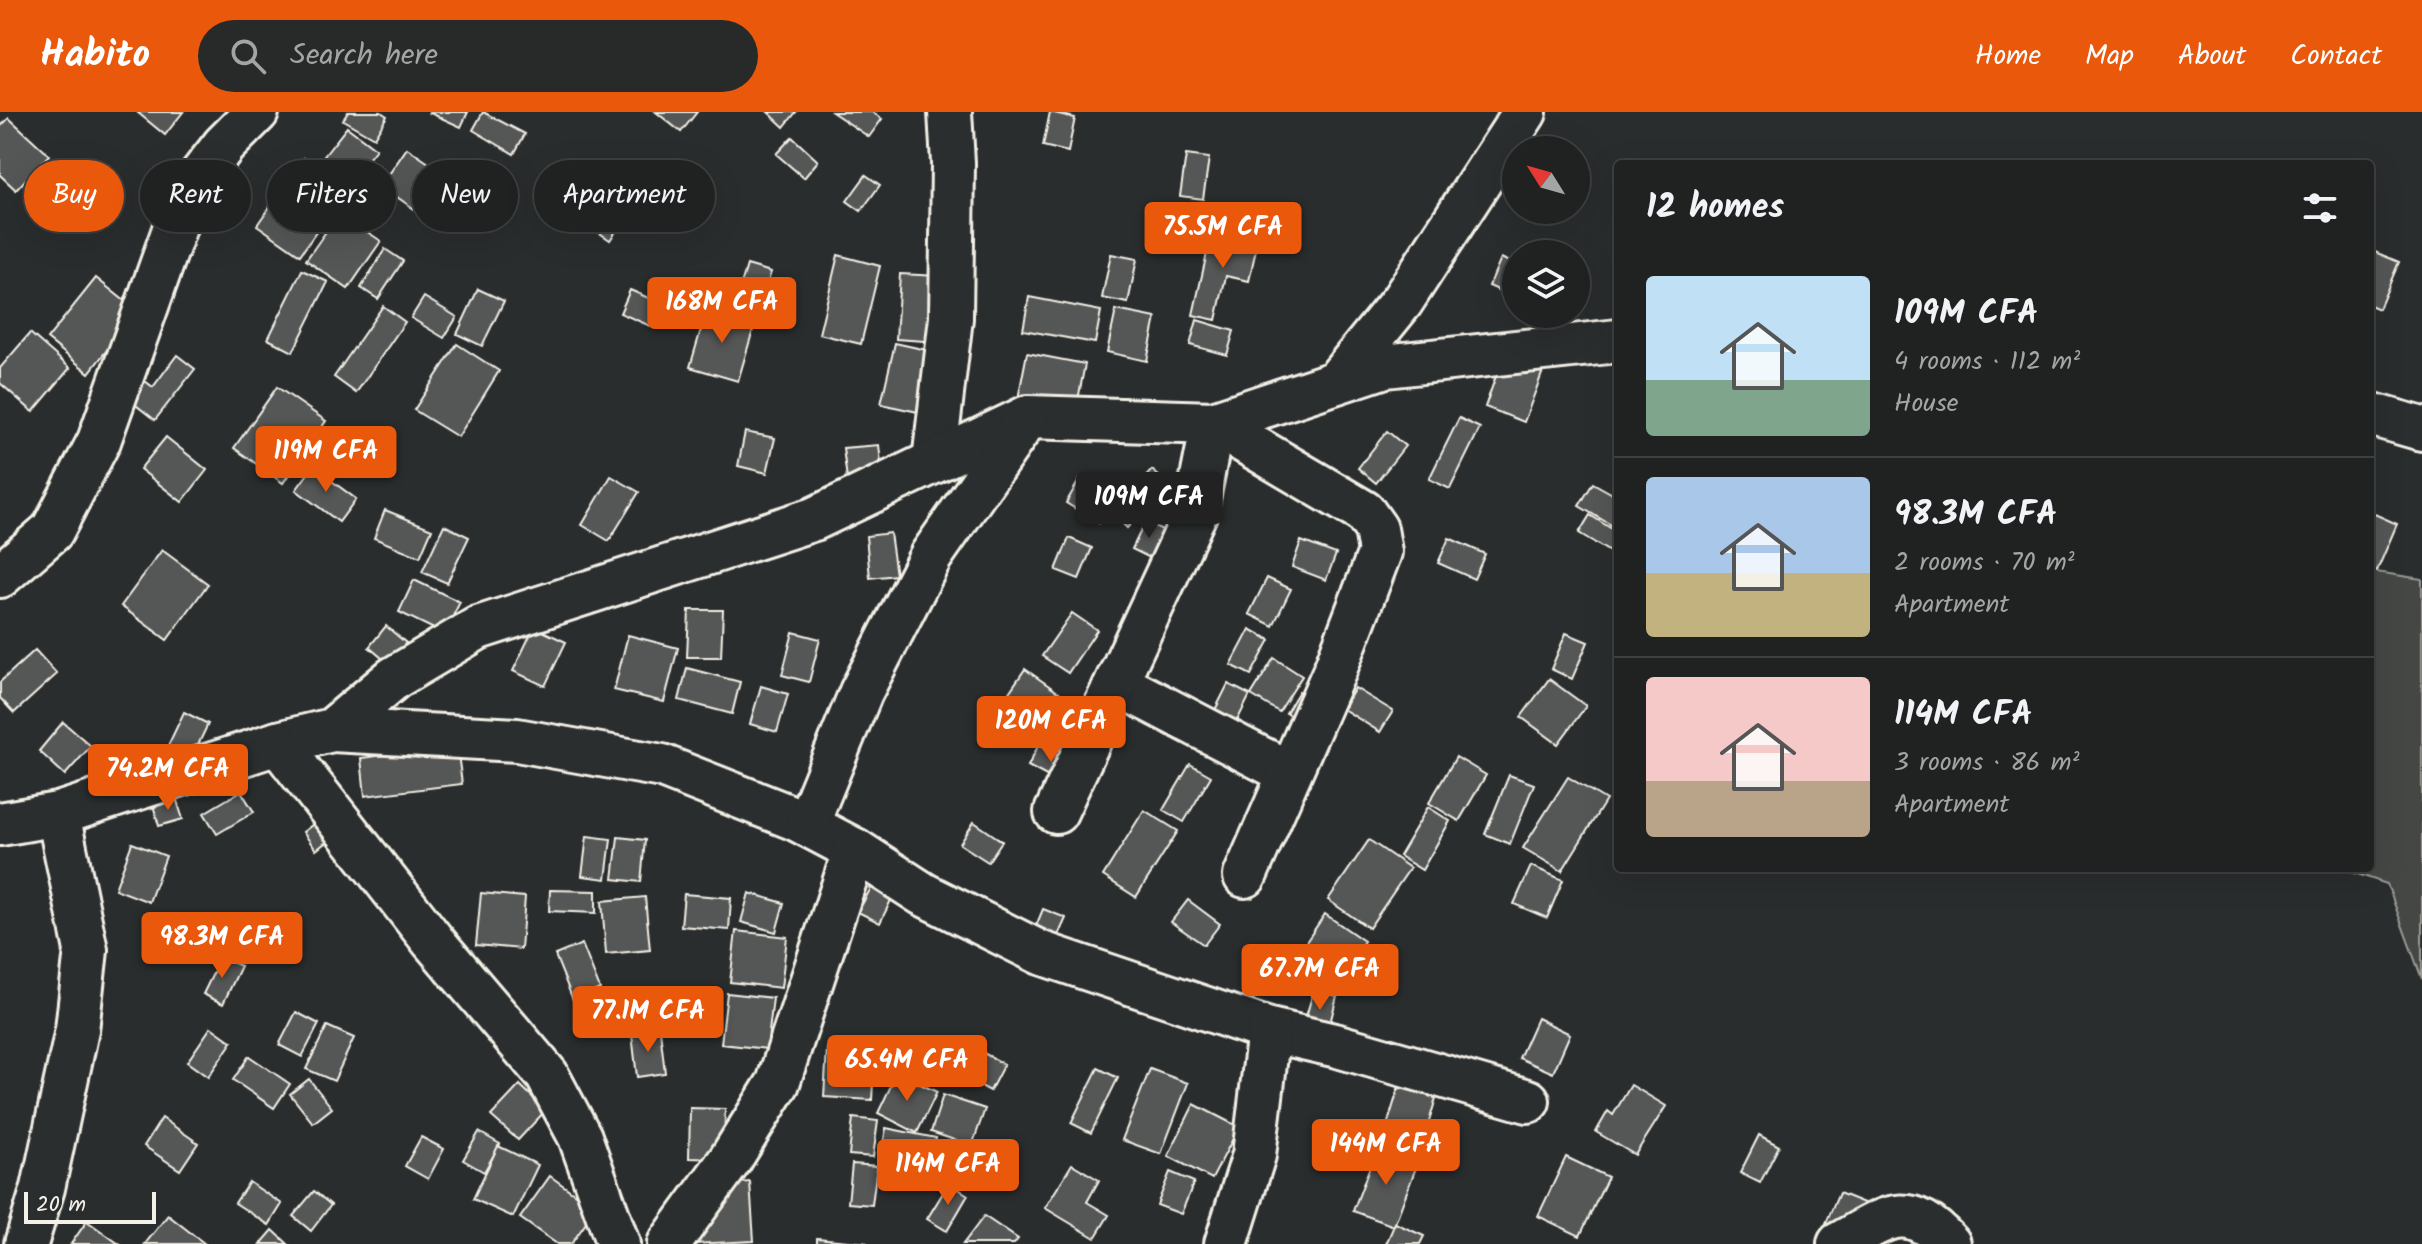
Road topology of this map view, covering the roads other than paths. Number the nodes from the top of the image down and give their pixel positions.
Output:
1 (257, 112) edge
2 (950, 112) edge
3 (1525, 112) edge
4 (1614, 341) edge
5 (1337, 381) junction
6 (2374, 415) edge
7 (1028, 417) junction
8 (1213, 423) junction
9 (2422, 429) edge
10 (934, 461) junction
11 (0, 576) edge
12 (1118, 684) junction
13 (332, 730) junction
14 (278, 743) junction
15 (1289, 773) junction
16 (1056, 812) dead end
17 (58, 814) junction
18 (0, 824) edge
19 (807, 824) junction
20 (855, 850) junction
21 (1245, 876) dead end
22 (1269, 1030) junction
23 (1528, 1101) dead end
24 (26, 1244) edge
25 (618, 1244) edge
26 (669, 1244) edge
27 (1226, 1244) edge
28 (1839, 1244) edge
29 (1949, 1244) edge

1 - 11 street
2 - 10 street
3 - 5 street
4 - 5 street
5 - 8 street
6 - 9 street
7 - 8 street
7 - 10 street
7 - 19 street
8 - 12 street
8 - 15 street
10 - 13 street
12 - 15 street
12 - 16 street
13 - 14 street
13 - 19 street
14 - 17 street
14 - 25 street
15 - 21 street
17 - 18 street
17 - 24 street
19 - 20 street
20 - 22 street
20 - 26 street
22 - 23 street
22 - 27 street
28 - 29 street

